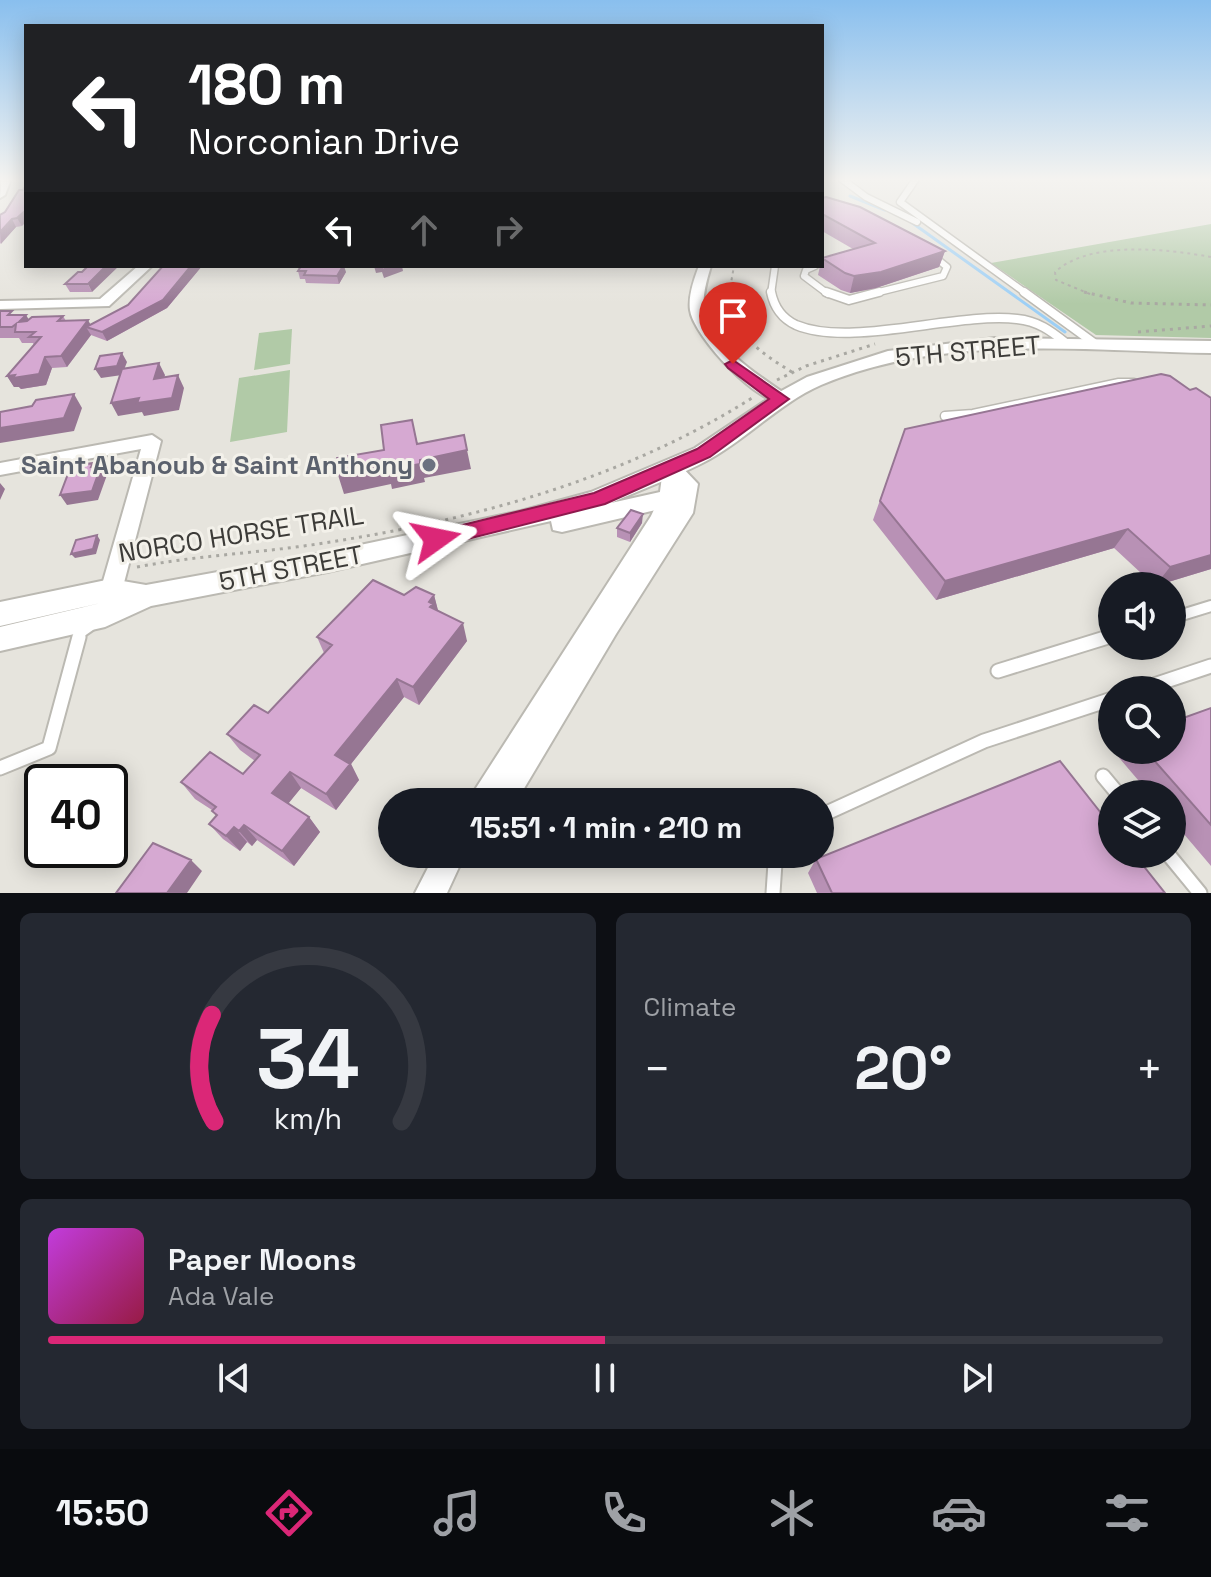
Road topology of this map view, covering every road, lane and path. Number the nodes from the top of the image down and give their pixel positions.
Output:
1 (915, 221) edge
2 (925, 221) edge
3 (927, 252) edge
4 (1211, 255) edge
5 (980, 262) junction
6 (144, 268) edge
7 (705, 268) edge
8 (734, 268) edge
9 (774, 268) edge
10 (810, 268) edge
11 (0, 305) edge
12 (1211, 305) edge
13 (1211, 326) edge
14 (1125, 332) dead end
15 (884, 342) dead end
16 (1066, 343) junction
17 (1094, 343) junction
18 (1211, 347) edge
19 (792, 372) junction
20 (1150, 384) edge
21 (773, 394) junction
22 (945, 416) dead end
23 (0, 469) edge
24 (672, 469) junction
25 (669, 499) junction
26 (491, 527) junction
27 (110, 592) junction
28 (1211, 606) edge
29 (0, 614) edge
30 (1186, 614) edge
31 (0, 639) edge
32 (1098, 640) edge
33 (1211, 666) edge
34 (998, 671) dead end
35 (1181, 676) edge
36 (1098, 704) edge
37 (0, 768) edge
38 (1103, 776) dead end
39 (1106, 780) edge
40 (490, 788) edge
41 (509, 788) edge
42 (834, 810) edge
43 (775, 868) edge
44 (1179, 868) edge
45 (773, 893) edge
46 (1200, 893) edge

1 - 5 lane
2 - 5 lane
3 - 10 lane
4 - 12 path
5 - 17 lane
6 - 11 street
7 - 21 street
8 - 19 path
9 - 16 lane
13 - 14 path
15 - 19 path, NORCO HORSE TRAIL
16 - 17 street, 5TH STREET
16 - 21 street, 5TH STREET
17 - 18 street, 5TH STREET
19 - 21 path, NORCO HORSE TRAIL
20 - 22 lane
21 - 24 street, 5TH STREET
21 - 27 path, NORCO HORSE TRAIL
23 - 27 street
24 - 25 street
24 - 26 street, 5TH STREET
24 - 41 street
25 - 26 street
25 - 40 street
26 - 27 street, 5TH STREET
27 - 29 street, 5TH STREET
27 - 31 street, 5TH STREET
27 - 37 lane
28 - 30 lane
32 - 34 lane
33 - 35 lane
36 - 42 lane
38 - 39 lane
43 - 45 lane
44 - 46 lane

